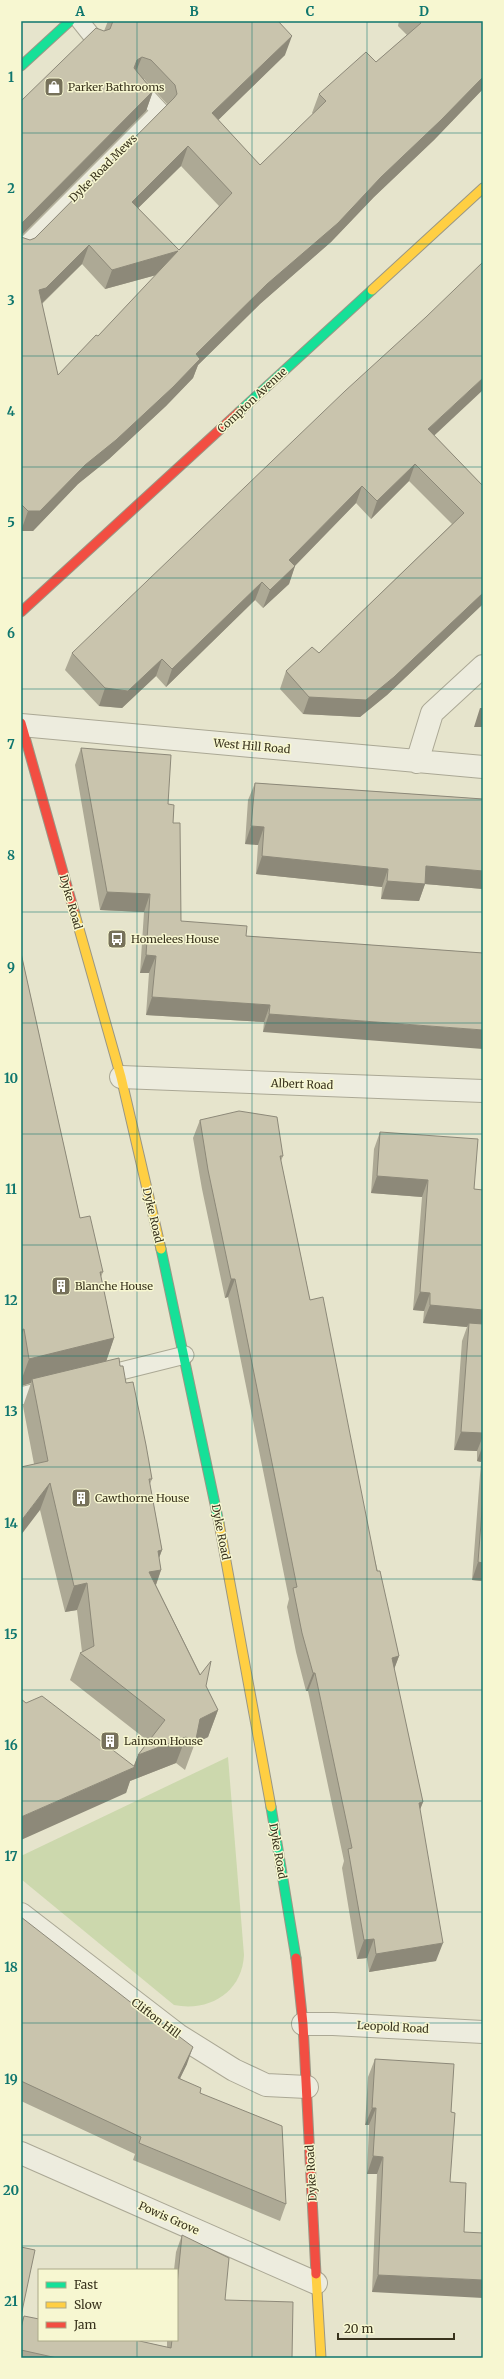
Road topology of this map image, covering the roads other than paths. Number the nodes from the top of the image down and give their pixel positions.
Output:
1 (70, 21) edge
2 (80, 21) edge
3 (96, 41) edge
4 (21, 66) edge
5 (137, 86) edge
6 (483, 188) edge
7 (21, 250) edge
8 (21, 612) edge
9 (483, 666) edge
10 (21, 724) edge
11 (417, 762) junction
12 (483, 767) edge
13 (121, 1077) junction
14 (483, 1091) edge
15 (185, 1355) junction
16 (88, 1379) edge
17 (66, 1385) edge
18 (21, 1396) edge
19 (21, 1914) edge
20 (303, 2024) junction
21 (483, 2032) edge
22 (307, 2087) junction
23 (21, 2153) edge
24 (316, 2283) junction
25 (321, 2358) edge

1 - 4 main road
2 - 3 lane
5 - 7 lane, Dyke Road Mews
6 - 8 main road, Compton Avenue
9 - 11 street
10 - 11 street, West Hill Road
10 - 13 main road, Dyke Road
11 - 12 street, West Hill Road
13 - 14 street, Albert Road
13 - 15 main road, Dyke Road
15 - 16 lane
15 - 20 main road, Dyke Road
17 - 18 lane
19 - 22 street, Clifton Hill
20 - 21 street, Leopold Road
20 - 22 main road, Dyke Road
22 - 24 main road, Dyke Road
23 - 24 street, Powis Grove
24 - 25 main road, Dyke Road

